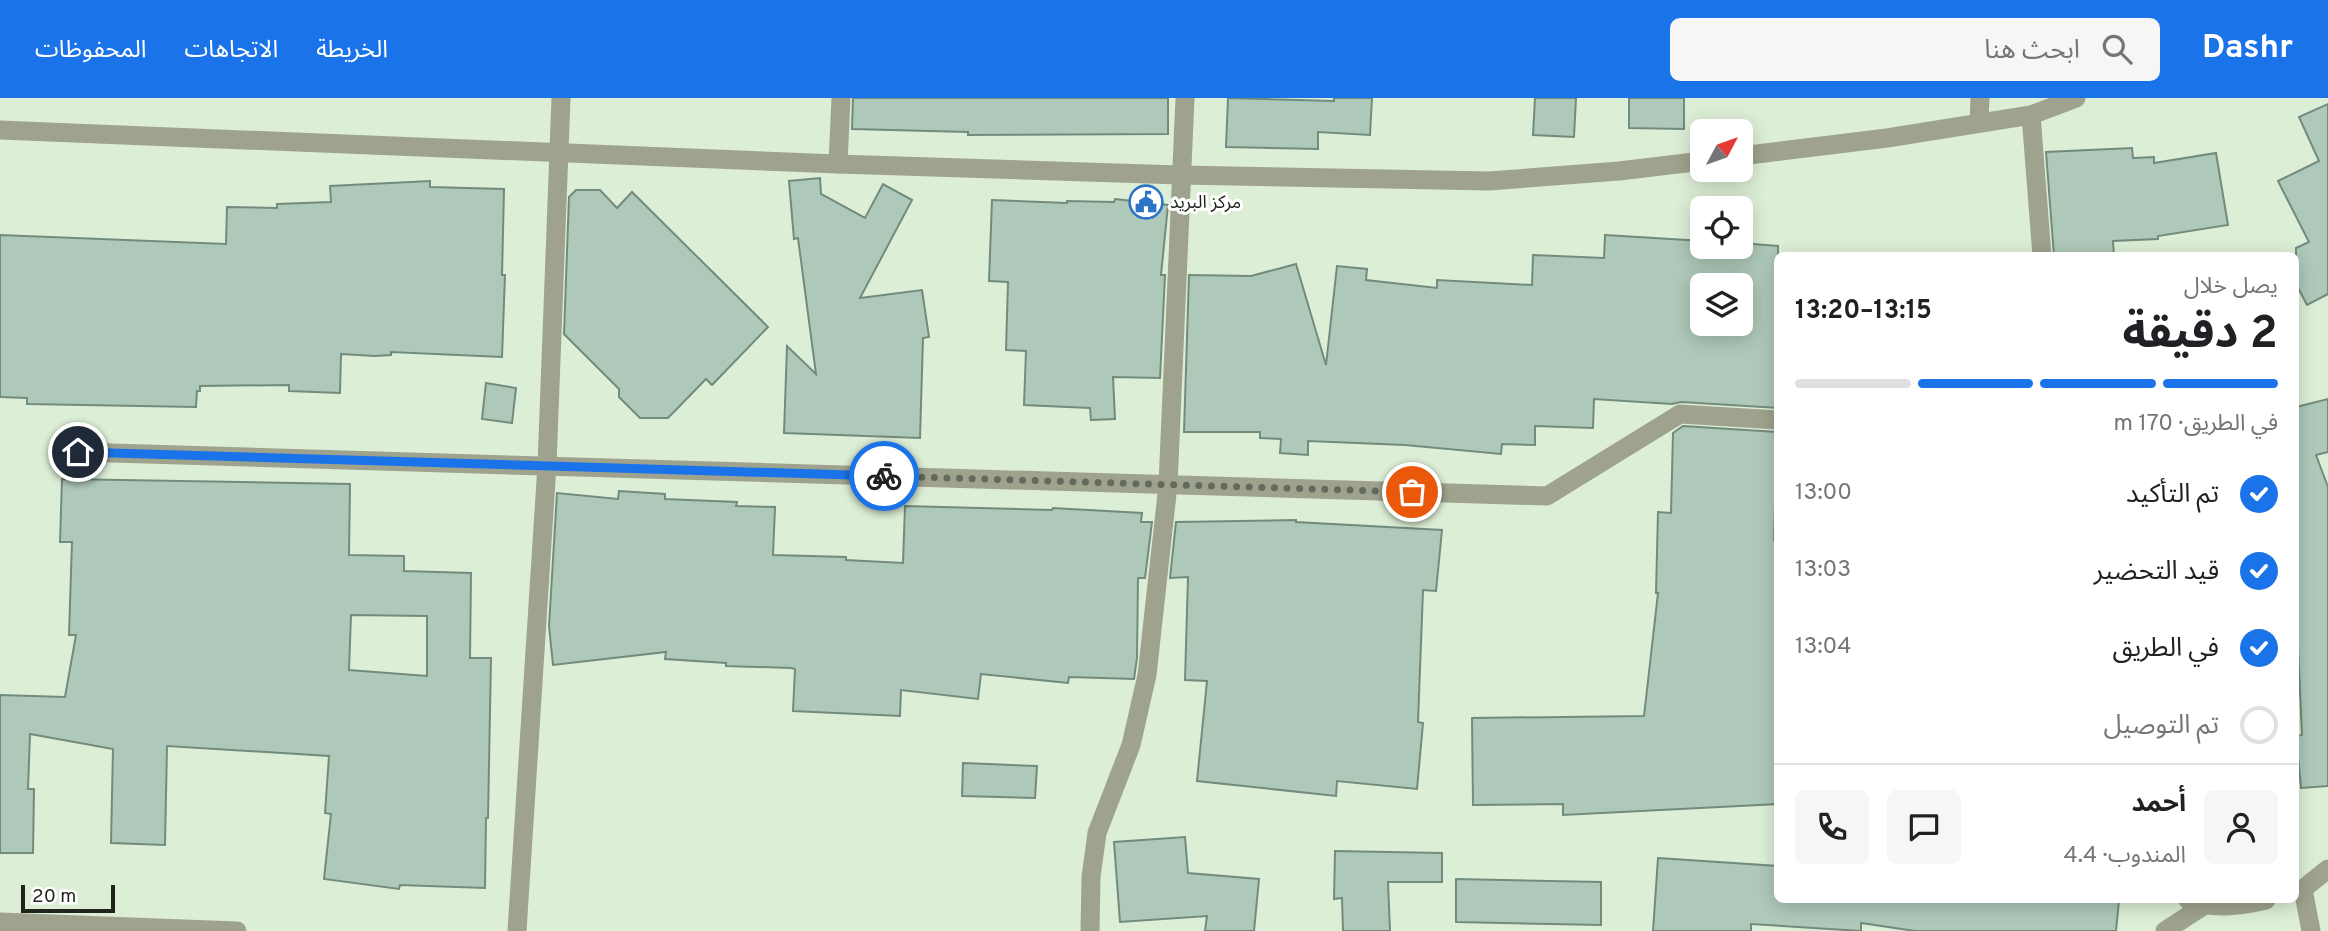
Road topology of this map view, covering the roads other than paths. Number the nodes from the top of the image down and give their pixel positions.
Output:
1 (561, 98) edge
2 (841, 98) edge
3 (1185, 98) edge
4 (1980, 98) edge
5 (2076, 98) edge
6 (2031, 115) junction
7 (1979, 123) junction
8 (0, 130) edge
9 (559, 152) junction
10 (1754, 154) edge
11 (1690, 163) edge
12 (838, 164) junction
13 (1181, 175) junction
14 (2042, 252) edge
15 (1774, 420) edge
16 (78, 452) dead end
17 (547, 465) junction
18 (1168, 485) junction
19 (2328, 869) edge
20 (2300, 890) edge
21 (2196, 903) edge
22 (2255, 903) edge
23 (0, 922) edge
24 (237, 931) edge
25 (517, 931) edge
26 (1090, 931) edge
27 (2165, 931) edge
28 (2311, 931) edge

1 - 9 street
2 - 12 street
3 - 13 street
4 - 7 street
5 - 6 street
6 - 7 street
6 - 14 street
7 - 10 street
8 - 9 street
9 - 12 street
9 - 17 street
11 - 13 street
12 - 13 street
13 - 18 street
15 - 18 street
16 - 17 street
17 - 18 street
17 - 25 street
18 - 26 street
19 - 20 street
20 - 28 street
21 - 22 street
21 - 27 street
23 - 24 street

